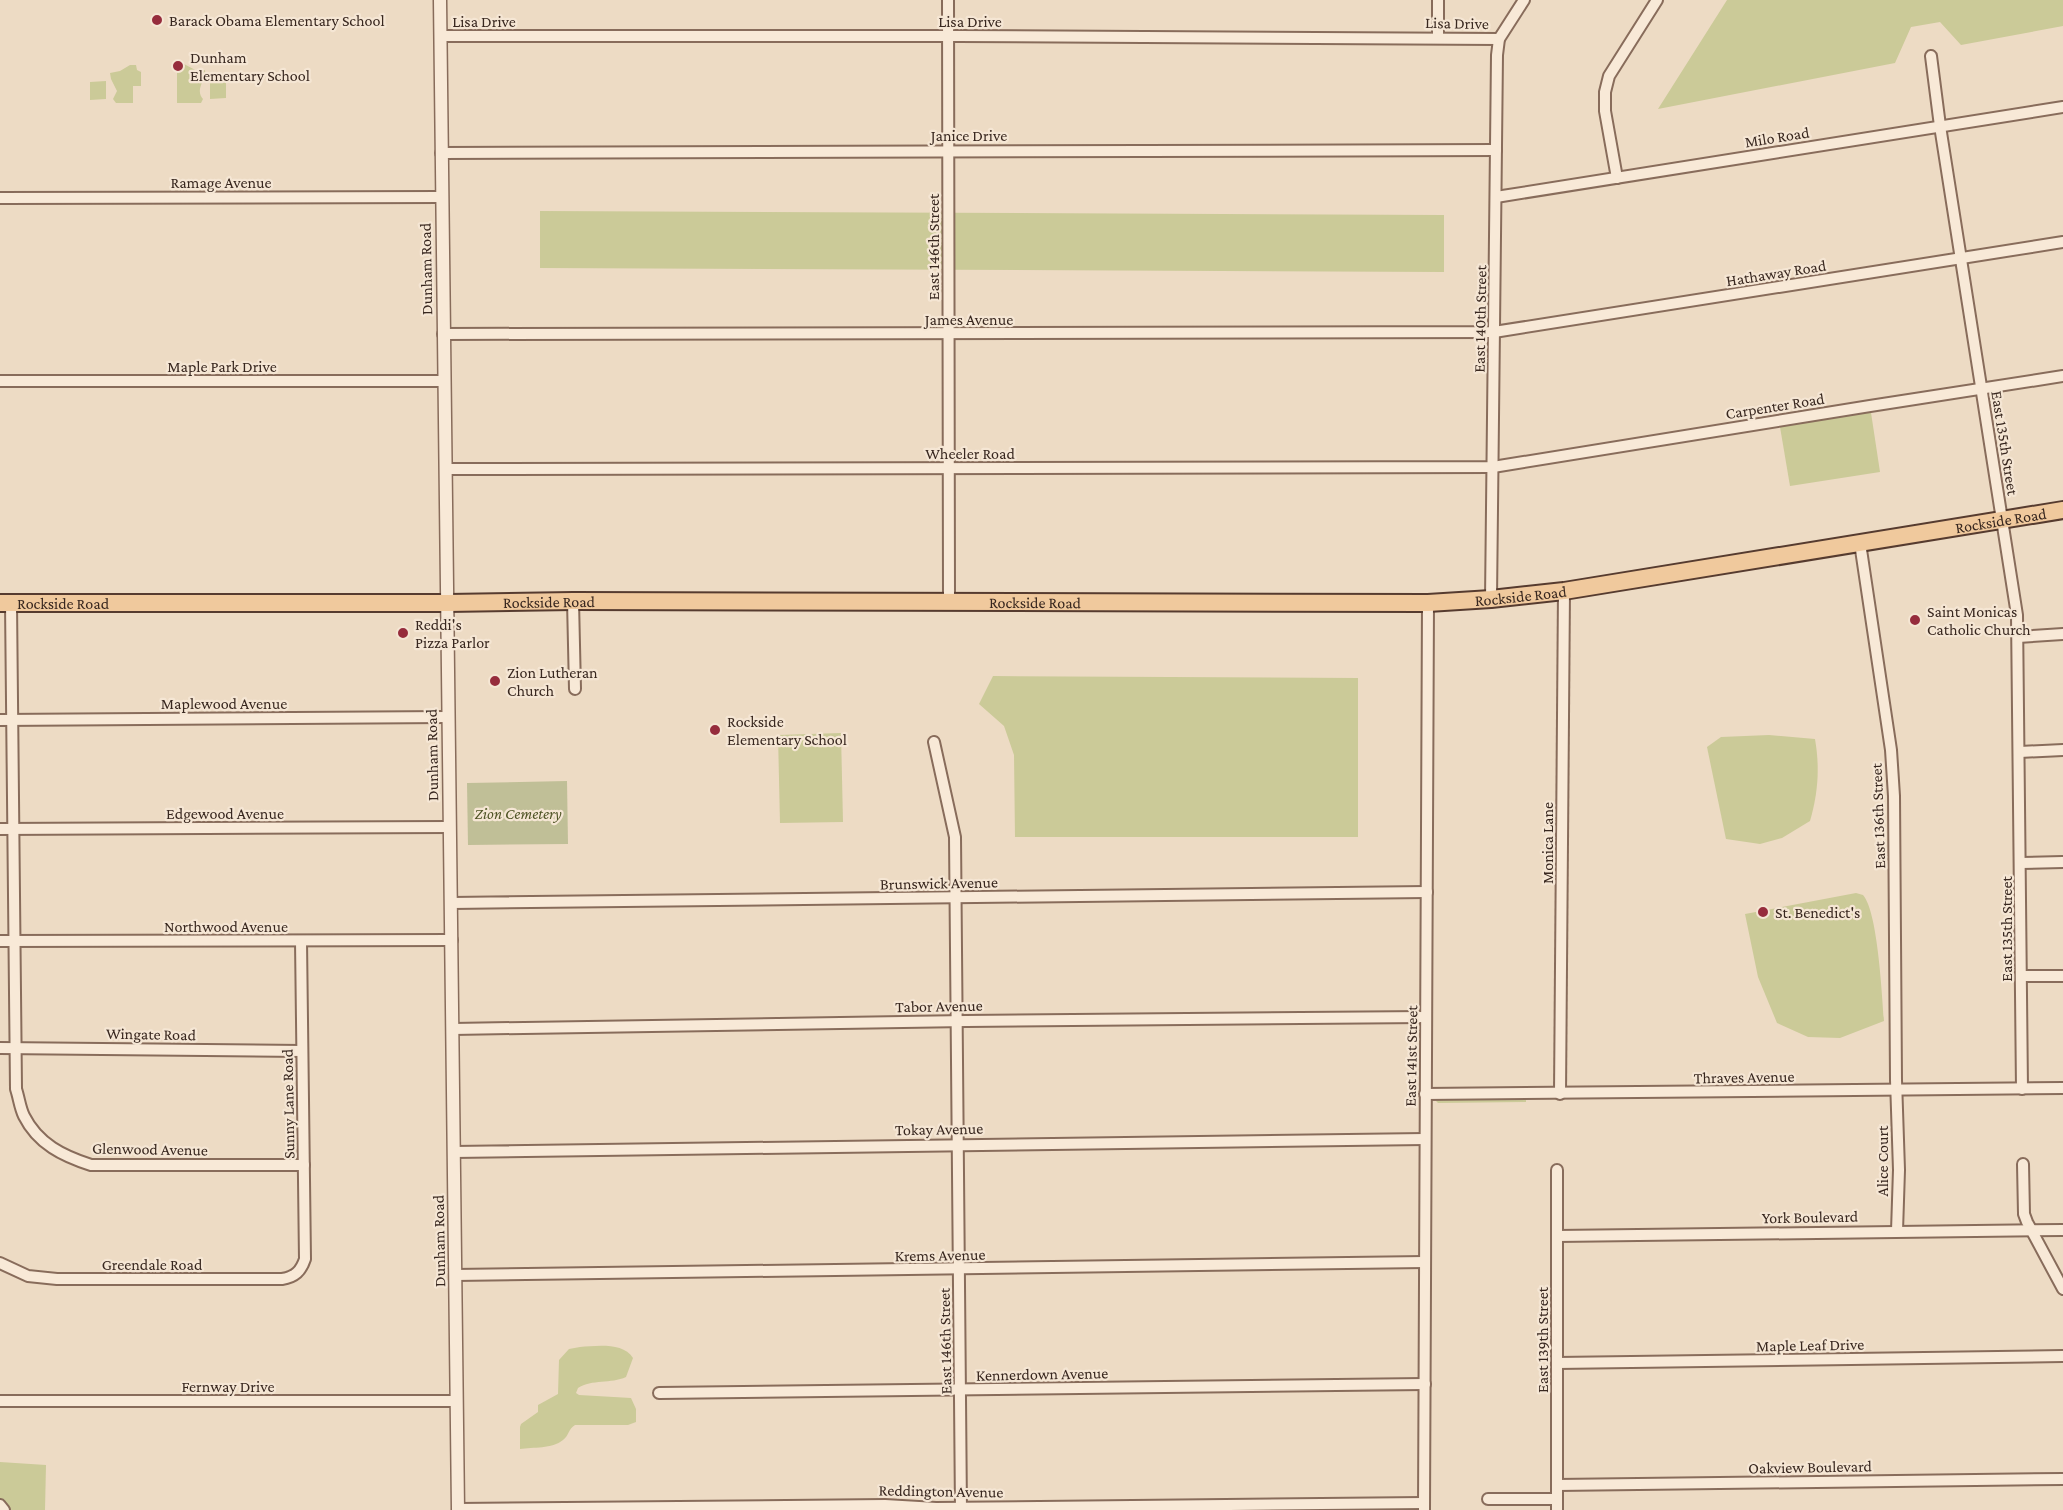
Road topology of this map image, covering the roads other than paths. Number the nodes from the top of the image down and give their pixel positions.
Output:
1 (440, 0) edge
2 (948, 0) edge
3 (1438, 0) edge
4 (1524, 0) edge
5 (1657, 0) edge
6 (441, 36) junction
7 (948, 36) junction
8 (1438, 38) junction
9 (1500, 39) junction
10 (1931, 56) dead end
11 (2063, 107) edge
12 (1940, 126) junction
13 (948, 150) junction
14 (1496, 150) junction
15 (441, 153) junction
16 (1617, 178) junction
17 (441, 197) junction
18 (1496, 197) junction
19 (0, 198) edge
20 (2063, 242) edge
21 (1961, 259) junction
22 (1494, 332) junction
23 (443, 334) junction
24 (948, 334) junction
25 (2063, 376) edge
26 (0, 381) edge
27 (444, 381) junction
28 (1981, 390) junction
29 (1493, 467) junction
30 (949, 468) junction
31 (446, 469) junction
32 (2063, 510) edge
33 (2001, 519) junction
34 (1860, 543) junction
35 (1564, 591) junction
36 (1491, 599) junction
37 (573, 601) junction
38 (949, 601) junction
39 (6, 603) edge
40 (448, 603) junction
41 (1428, 603) junction
42 (2063, 634) edge
43 (2018, 637) junction
44 (575, 688) dead end
45 (448, 717) junction
46 (0, 720) edge
47 (13, 720) junction
48 (934, 742) dead end
49 (2063, 750) edge
50 (2020, 752) junction
51 (450, 826) junction
52 (0, 829) edge
53 (15, 829) junction
54 (2063, 862) edge
55 (2021, 863) junction
56 (1426, 892) junction
57 (955, 898) junction
58 (452, 903) junction
59 (452, 940) junction
60 (0, 941) edge
61 (16, 941) junction
62 (301, 941) junction
63 (2022, 976) junction
64 (2063, 976) edge
65 (1426, 1017) junction
66 (956, 1021) junction
67 (453, 1029) junction
68 (0, 1048) edge
69 (16, 1048) junction
70 (303, 1051) junction
71 (2063, 1088) edge
72 (2022, 1089) junction
73 (1896, 1090) junction
74 (1425, 1094) junction
75 (1560, 1094) junction
76 (1425, 1139) junction
77 (958, 1144) junction
78 (454, 1152) junction
79 (2023, 1164) dead end
80 (304, 1165) junction
81 (1557, 1170) dead end
82 (2030, 1230) junction
83 (2063, 1230) edge
84 (1897, 1231) junction
85 (1557, 1236) junction
86 (1425, 1262) junction
87 (0, 1263) edge
88 (303, 1266) joint
89 (959, 1269) junction
90 (455, 1275) junction
91 (2063, 1289) edge
92 (2063, 1356) edge
93 (1557, 1364) junction
94 (1425, 1384) junction
95 (960, 1390) junction
96 (660, 1393) dead end
97 (0, 1401) edge
98 (457, 1401) junction
99 (2063, 1479) edge
100 (1557, 1485) junction
101 (1488, 1499) dead end
102 (1557, 1504) edge
103 (0, 1505) edge
104 (1424, 1507) edge
105 (961, 1509) edge
106 (4, 1510) edge
107 (458, 1510) edge

1 - 6 street, Dunham Road
2 - 7 street, East 146th Street
3 - 8 street
4 - 9 street
5 - 16 street
6 - 7 street, Lisa Drive
6 - 15 street, Dunham Road
7 - 8 street, Lisa Drive
7 - 13 street, East 146th Street
8 - 9 street, Lisa Drive
9 - 14 street, East 140th Street
10 - 12 street, East 135th Street
11 - 12 street, Milo Road
12 - 16 street, Milo Road
12 - 21 street, East 135th Street
13 - 14 street, Janice Drive
13 - 15 street, Janice Drive
13 - 24 street, East 146th Street
14 - 18 street, East 140th Street
15 - 17 street, Dunham Road
16 - 18 street, Milo Road
17 - 19 street, Ramage Avenue
17 - 23 street, Dunham Road
18 - 22 street, East 140th Street
20 - 21 street, Hathaway Road
21 - 22 street, Hathaway Road
21 - 28 street, East 135th Street
22 - 24 street, James Avenue
22 - 29 street, East 140th Street
23 - 24 street, James Avenue
23 - 27 street, Dunham Road
24 - 30 street, East 146th Street
25 - 28 street, Carpenter Road
26 - 27 street, Maple Park Drive
27 - 31 street, Dunham Road
28 - 29 street, Carpenter Road
28 - 33 street, East 135th Street
29 - 30 street, Wheeler Road
29 - 36 street, East 140th Street
30 - 31 street, Wheeler Road
30 - 38 street, East 146th Street
31 - 40 street, Dunham Road
32 - 33 main road, Rockside Road
33 - 34 main road, Rockside Road
33 - 43 street, East 135th Street
34 - 35 main road, Rockside Road
34 - 73 street, East 136th Street
35 - 36 main road, Rockside Road
35 - 75 street, Monica Lane
36 - 41 main road, Rockside Road
37 - 38 main road, Rockside Road
37 - 40 main road, Rockside Road
37 - 44 street
38 - 41 main road, Rockside Road
39 - 40 main road, Rockside Road
39 - 47 street, Glenwood Avenue
40 - 45 street, Dunham Road
41 - 56 street, East 141st Street
42 - 43 street
43 - 50 street, East 135th Street
45 - 47 street, Maplewood Avenue
45 - 51 street, Dunham Road
46 - 47 street, Maplewood Avenue
47 - 53 street, Glenwood Avenue
48 - 57 street, East 146th Street
49 - 50 street
50 - 55 street, East 135th Street
51 - 53 street, Edgewood Avenue
51 - 58 street, Dunham Road
52 - 53 street, Edgewood Avenue
53 - 61 street, Glenwood Avenue
54 - 55 street
55 - 63 street, East 135th Street
56 - 57 street, Brunswick Avenue
56 - 65 street, East 141st Street
57 - 58 street, Brunswick Avenue
57 - 66 street, East 146th Street
58 - 59 street, Dunham Road
59 - 62 street, Northwood Avenue
59 - 67 street, Dunham Road
60 - 61 street, Northwood Avenue
61 - 62 street, Northwood Avenue
61 - 69 street, Glenwood Avenue
62 - 70 street, Sunny Lane Road
63 - 64 street
63 - 72 street, East 135th Street
65 - 66 street, Tabor Avenue
65 - 74 street, East 141st Street
66 - 67 street, Tabor Avenue
66 - 77 street, East 146th Street
67 - 78 street, Dunham Road
68 - 69 street, Wingate Road
69 - 70 street, Wingate Road
69 - 80 street, Glenwood Avenue
70 - 80 street, Sunny Lane Road
71 - 72 street, Thraves Avenue
72 - 73 street, Thraves Avenue
73 - 75 street, Thraves Avenue
73 - 84 street, Alice Court
74 - 75 street, Thraves Avenue
74 - 76 street, East 141st Street
76 - 77 street, Tokay Avenue
76 - 86 street, East 141st Street
77 - 78 street, Tokay Avenue
77 - 89 street, East 146th Street
78 - 90 street, Dunham Road
79 - 82 street
80 - 88 street, Sunny Lane Road
81 - 85 street, East 139th Street
82 - 83 street, York Boulevard
82 - 84 street, York Boulevard
82 - 91 street
84 - 85 street, York Boulevard
85 - 93 street, East 139th Street
86 - 89 street, Krems Avenue
86 - 94 street, East 141st Street
87 - 88 street, Greendale Road
89 - 90 street, Krems Avenue
89 - 95 street, East 146th Street
90 - 98 street, Dunham Road
92 - 93 street, Maple Leaf Drive
93 - 100 street, East 139th Street
94 - 95 street, Kennerdown Avenue
94 - 104 street, East 141st Street
95 - 96 street, Kennerdown Avenue
95 - 105 street, East 146th Street
97 - 98 street, Fernway Drive
98 - 107 street, Dunham Road
99 - 100 street, Oakview Boulevard
100 - 102 street, East 139th Street
101 - 102 street
103 - 106 street
104 - 105 street, Reddington Avenue
105 - 107 street, Reddington Avenue

